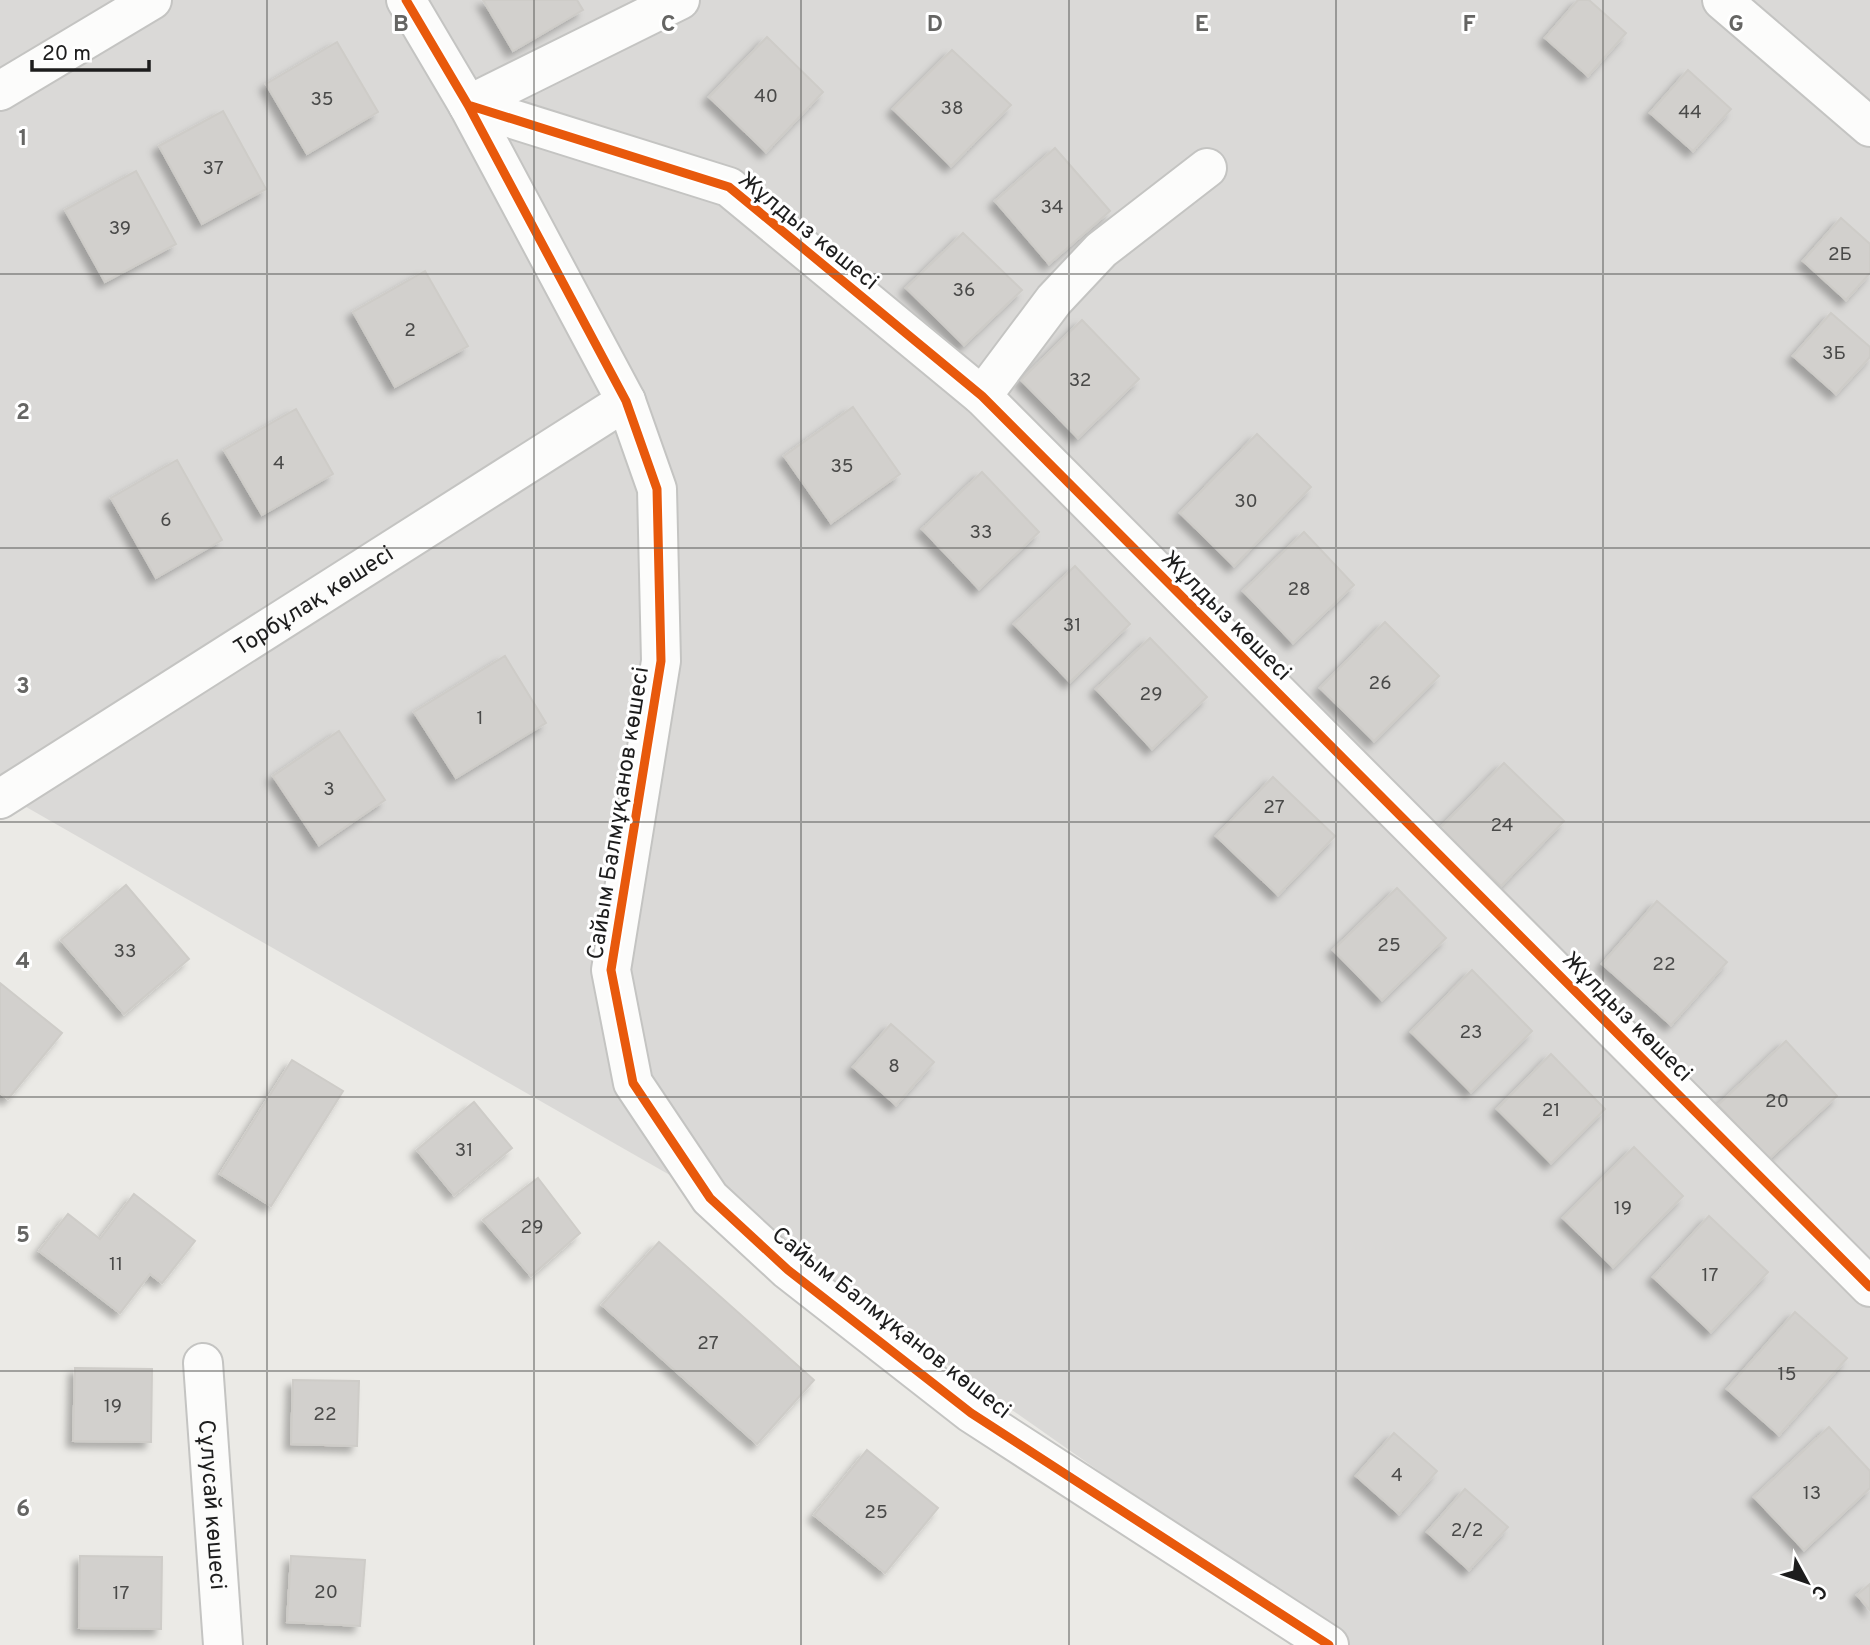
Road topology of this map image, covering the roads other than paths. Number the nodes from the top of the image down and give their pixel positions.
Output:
1 (152, 0) edge
2 (406, 0) edge
3 (680, 0) edge
4 (1722, 0) edge
5 (0, 91) edge
6 (468, 105) junction
7 (1870, 127) edge
8 (1207, 169) dead end
9 (982, 396) junction
10 (626, 401) junction
11 (0, 799) edge
12 (1870, 1287) edge
13 (203, 1363) dead end
14 (223, 1645) edge
15 (1329, 1645) edge

1 - 5 street
2 - 6 street, Сайым Балмұқанов көшесі
3 - 6 street
4 - 7 street
6 - 9 street, Жұлдыз көшесі
6 - 10 street, Сайым Балмұқанов көшесі
8 - 9 street
9 - 12 street, Жұлдыз көшесі
10 - 11 street, Торбұлақ көшесі
10 - 15 street, Сайым Балмұқанов көшесі
13 - 14 street, Сұлусай көшесі

